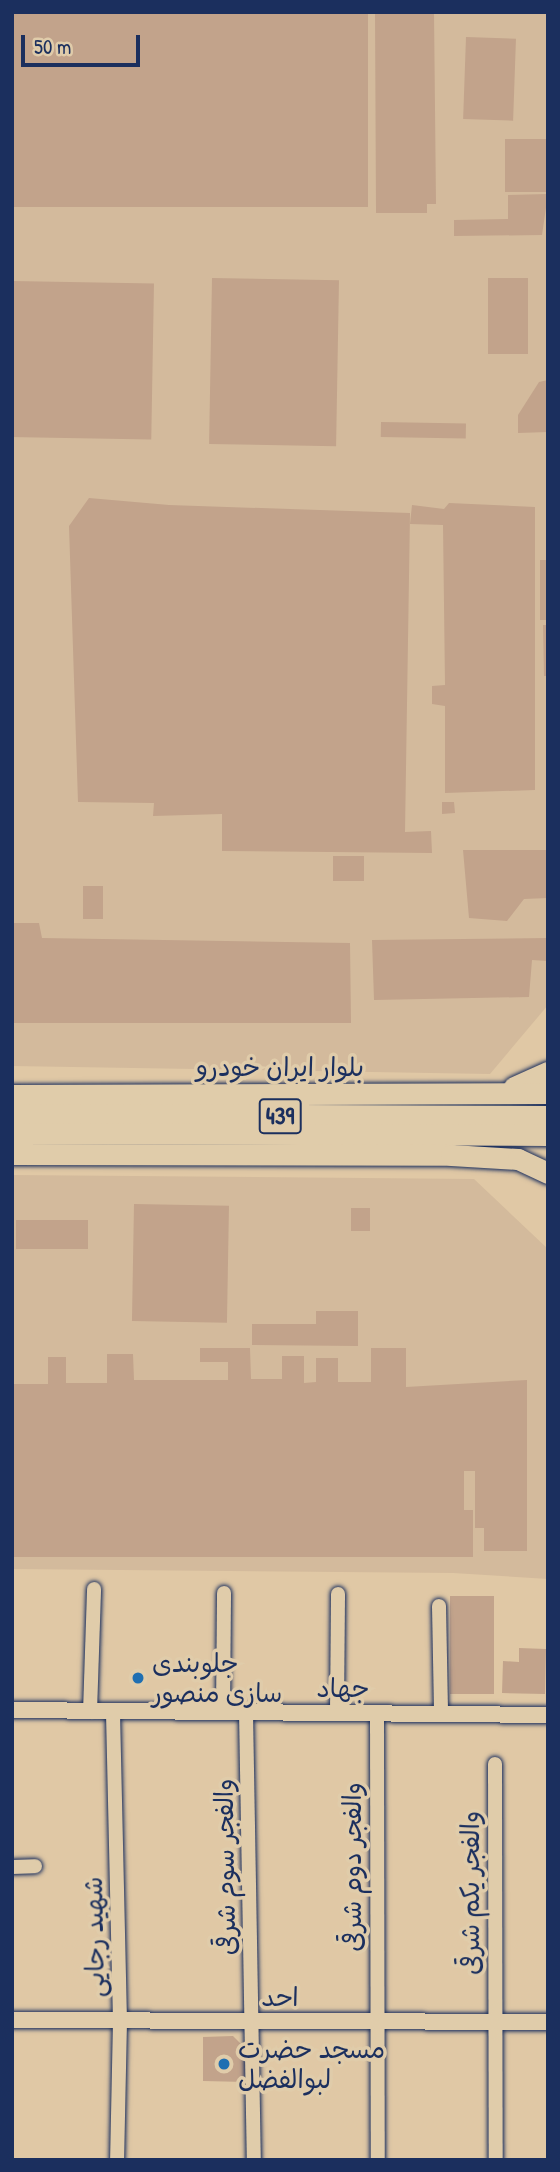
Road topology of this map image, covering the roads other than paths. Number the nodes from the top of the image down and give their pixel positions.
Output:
1 (548, 1072) edge
2 (477, 1092) junction
3 (548, 1093) edge
4 (12, 1095) edge
5 (12, 1114) edge
6 (548, 1116) edge
7 (12, 1133) edge
8 (548, 1135) edge
9 (12, 1154) edge
10 (548, 1173) edge
11 (94, 1589) dead end
12 (224, 1593) dead end
13 (338, 1594) dead end
14 (439, 1606) dead end
15 (12, 1710) edge
16 (90, 1712) junction
17 (223, 1712) junction
18 (246, 1712) junction
19 (337, 1712) junction
20 (113, 1713) junction
21 (377, 1713) junction
22 (441, 1713) junction
23 (548, 1715) edge
24 (495, 1764) dead end
25 (35, 1866) dead end
26 (12, 1867) edge
27 (12, 2020) edge
28 (120, 2021) junction
29 (253, 2021) junction
30 (376, 2021) junction
31 (548, 2022) edge
32 (493, 2023) junction
33 (117, 2160) edge
34 (254, 2160) edge
35 (378, 2160) edge
36 (496, 2160) edge

1 - 2 main road
2 - 3 main road, بلوار ایران خودرو / 439
2 - 4 main road, بلوار ایران خودرو / 439
5 - 6 main road, بلوار ایران خودرو / 439
7 - 8 main road, 439
9 - 10 main road, 439
11 - 16 street
12 - 17 street
13 - 19 street
14 - 22 street
15 - 16 street, جهاد
16 - 20 street, جهاد
17 - 18 street, جهاد
17 - 20 street, جهاد
18 - 19 street, جهاد
18 - 29 street, والفجر سوم شرقی
19 - 21 street, جهاد
20 - 28 street, شهید رجایی
21 - 22 street, جهاد
21 - 30 street, والفجر دوم شرقی
22 - 23 street, جهاد
24 - 32 street, والفجر یکم شرقی
25 - 26 street
27 - 28 street, احد
28 - 29 street, احد
28 - 33 street, شهید رجایی
29 - 30 street, احد
29 - 34 street, والفجر سوم شرقی
30 - 32 street, احد
30 - 35 street, والفجر دوم شرقی
31 - 32 street, احد
32 - 36 street, والفجر یکم شرقی

